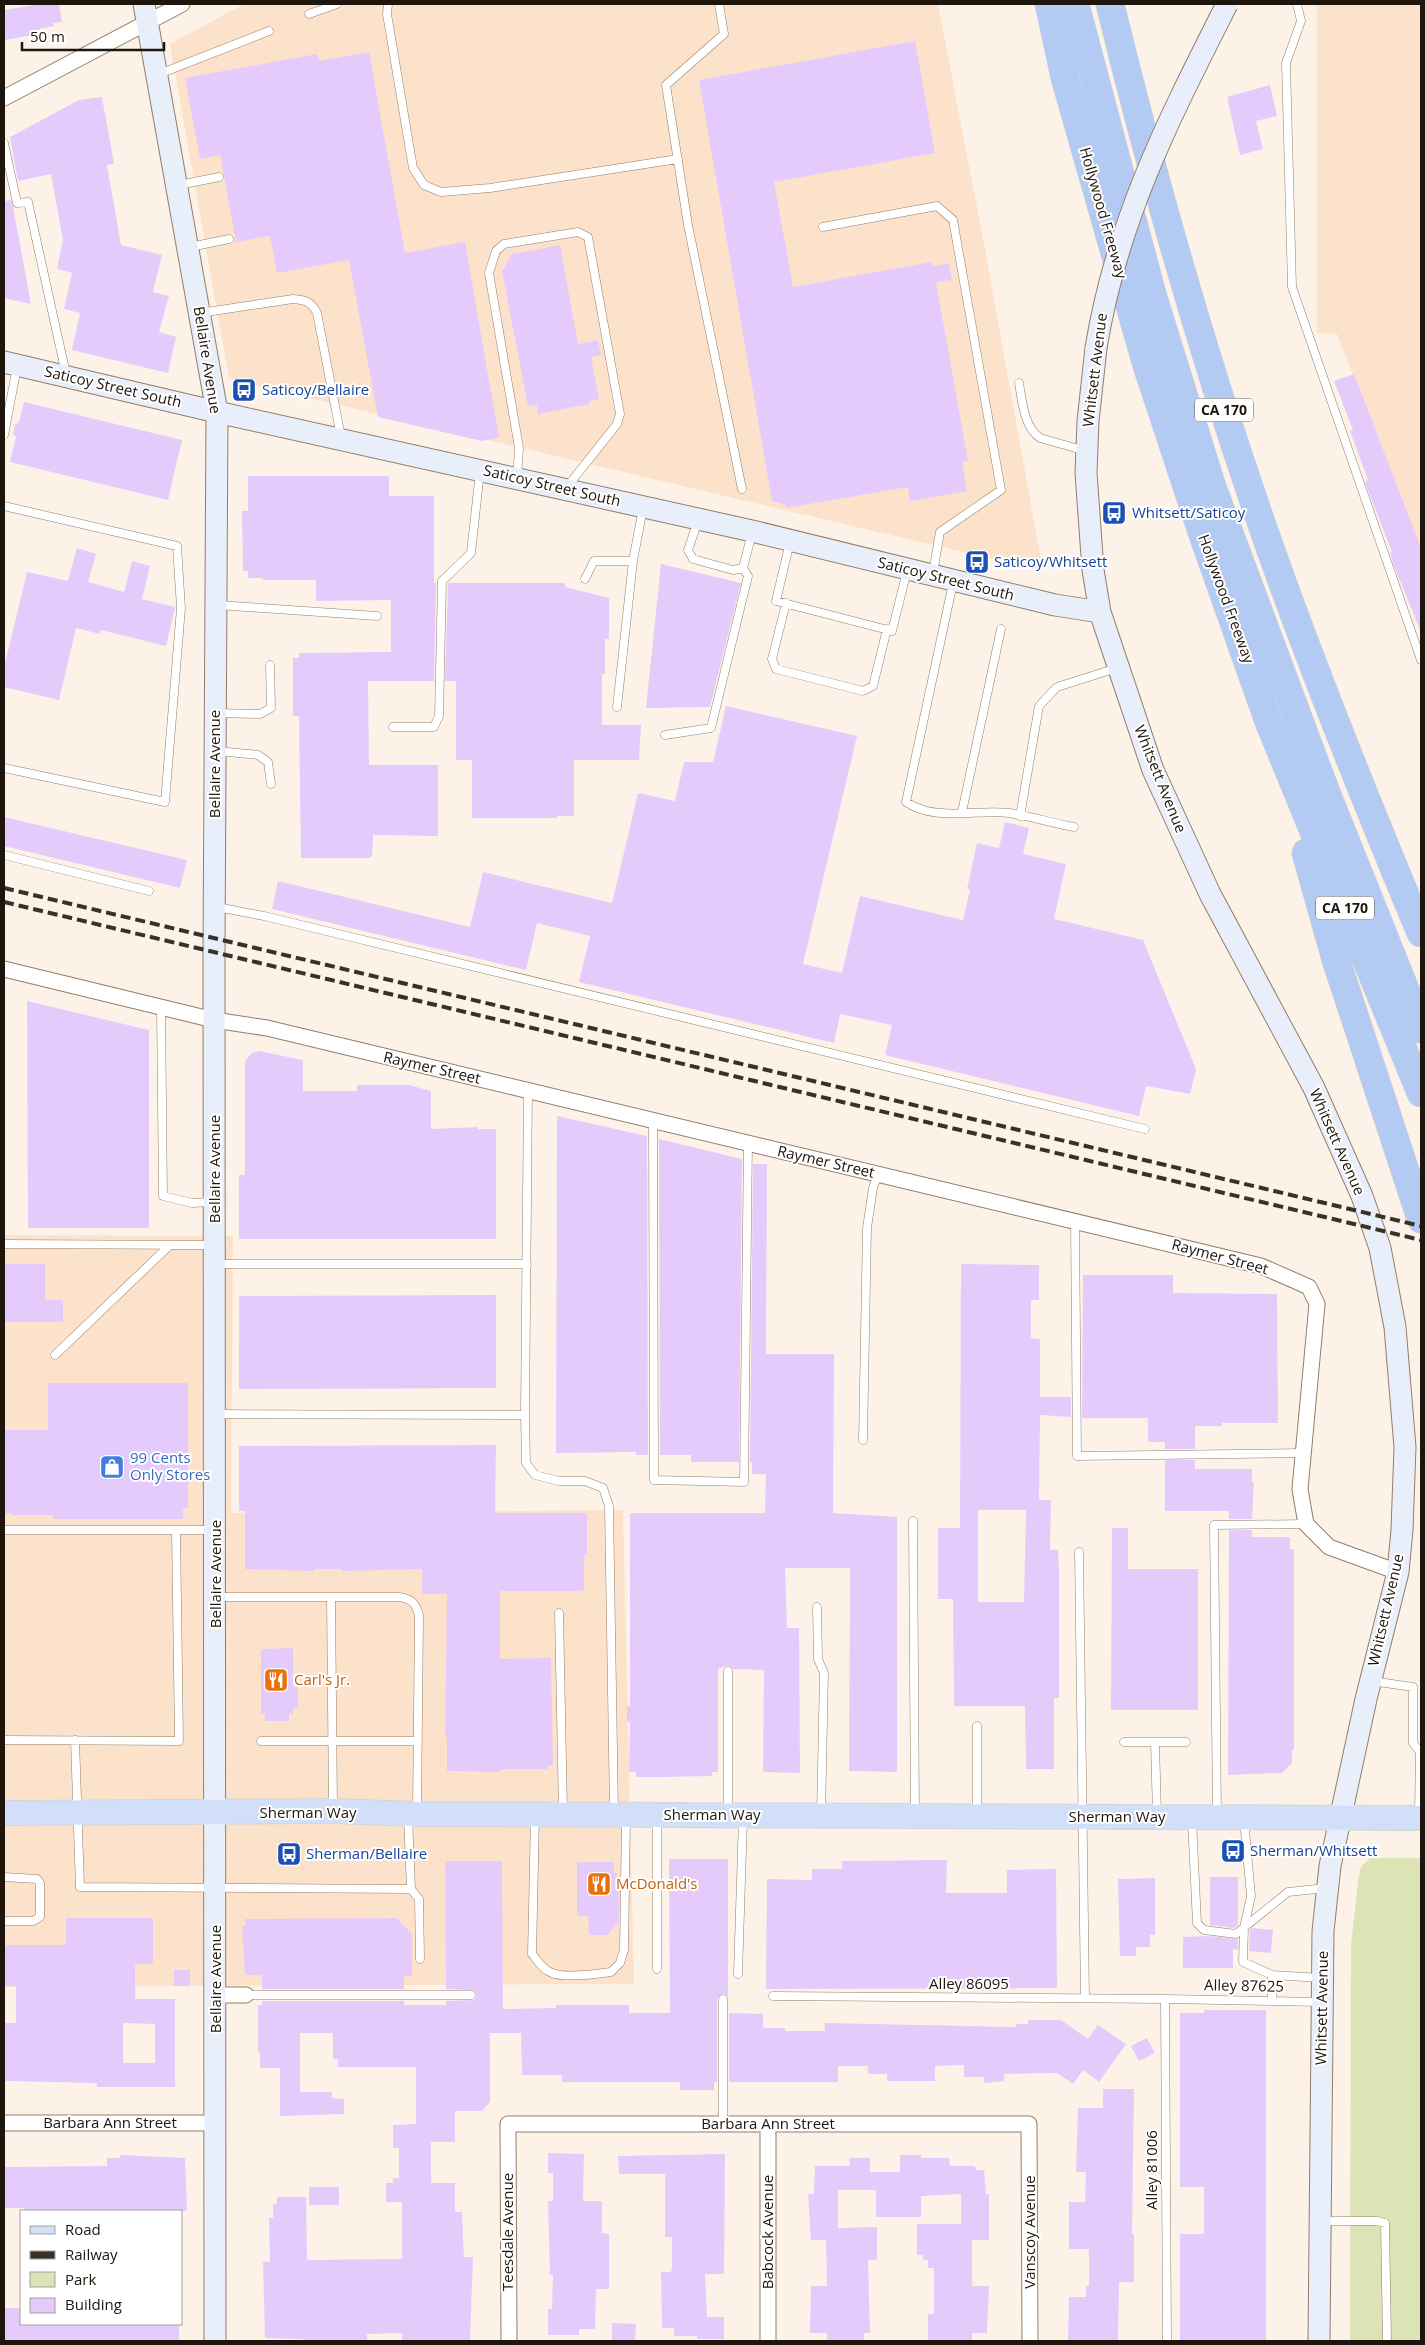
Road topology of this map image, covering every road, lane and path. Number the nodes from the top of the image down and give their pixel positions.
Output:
1 (182, 4) edge
2 (337, 4) edge
3 (388, 4) edge
4 (718, 4) edge
5 (1048, 4) edge
6 (1075, 4) edge
7 (1090, 4) edge
8 (1110, 4) edge
9 (1227, 4) edge
10 (1297, 4) edge
11 (146, 13) edge
12 (309, 14) dead end
13 (269, 31) dead end
14 (157, 74) junction
15 (4, 98) edge
16 (4, 143) edge
17 (678, 159) junction
18 (219, 177) dead end
19 (177, 185) junction
20 (823, 228) dead end
21 (229, 239) dead end
22 (188, 248) junction
23 (199, 313) junction
24 (11, 363) edge
25 (66, 376) junction
26 (1019, 383) dead end
27 (217, 412) junction
28 (4, 435) edge
29 (342, 439) junction
30 (1087, 451) junction
31 (481, 469) junction
32 (517, 478) junction
33 (565, 489) junction
34 (742, 489) dead end
35 (4, 506) edge
36 (643, 506) junction
37 (698, 519) junction
38 (752, 531) junction
39 (790, 540) junction
40 (633, 561) junction
41 (743, 568) junction
42 (907, 569) junction
43 (932, 575) junction
44 (585, 579) dead end
45 (953, 581) junction
46 (786, 603) junction
47 (216, 605) junction
48 (1100, 612) junction
49 (377, 616) dead end
50 (887, 629) junction
51 (1001, 629) dead end
52 (1421, 660) edge
53 (270, 665) dead end
54 (1117, 668) junction
55 (616, 707) dead end
56 (216, 713) junction
57 (1269, 722) junction
58 (393, 726) dead end
59 (665, 735) dead end
60 (216, 751) junction
61 (4, 768) edge
62 (271, 784) dead end
63 (1368, 806) junction
64 (962, 812) junction
65 (1020, 816) junction
66 (1074, 827) dead end
67 (4, 856) edge
68 (149, 891) dead end
69 (1421, 900) edge
70 (215, 907) junction
71 (1421, 933) edge
72 (4, 969) edge
73 (1421, 983) edge
74 (161, 1007) junction
75 (214, 1020) junction
76 (1421, 1029) edge
77 (528, 1091) junction
78 (1421, 1093) edge
79 (653, 1120) junction
80 (1145, 1129) dead end
81 (748, 1143) junction
82 (878, 1174) junction
83 (215, 1202) junction
84 (1421, 1219) edge
85 (1076, 1221) junction
86 (4, 1244) edge
87 (170, 1245) junction
88 (215, 1254) junction
89 (527, 1264) junction
90 (55, 1355) dead end
91 (215, 1414) junction
92 (525, 1415) junction
93 (863, 1440) dead end
94 (1303, 1453) junction
95 (913, 1521) dead end
96 (1306, 1524) junction
97 (4, 1530) edge
98 (176, 1530) junction
99 (216, 1530) junction
100 (1079, 1552) dead end
101 (1398, 1572) junction
102 (216, 1597) junction
103 (331, 1597) junction
104 (817, 1607) dead end
105 (559, 1613) dead end
106 (728, 1671) dead end
107 (1370, 1681) junction
108 (1417, 1687) edge
109 (977, 1726) dead end
110 (4, 1740) edge
111 (75, 1740) junction
112 (261, 1741) dead end
113 (332, 1741) junction
114 (418, 1741) junction
115 (1124, 1742) dead end
116 (1155, 1742) junction
117 (1186, 1742) dead end
118 (1421, 1752) edge
119 (333, 1811) junction
120 (4, 1814) edge
121 (78, 1814) junction
122 (216, 1814) junction
123 (413, 1814) junction
124 (535, 1814) junction
125 (563, 1814) junction
126 (620, 1815) junction
127 (657, 1815) junction
128 (735, 1815) junction
129 (821, 1816) junction
130 (915, 1816) junction
131 (977, 1817) junction
132 (1084, 1817) junction
133 (1158, 1817) junction
134 (1192, 1818) junction
135 (1217, 1818) junction
136 (1244, 1818) junction
137 (1341, 1818) junction
138 (1420, 1818) edge
139 (4, 1877) edge
140 (216, 1888) junction
141 (1328, 1888) junction
142 (410, 1889) junction
143 (4, 1921) edge
144 (1244, 1928) junction
145 (420, 1959) dead end
146 (657, 1969) dead end
147 (738, 1974) dead end
148 (1272, 1975) junction
149 (1323, 1978) junction
150 (216, 1995) junction
151 (246, 1995) joint
152 (471, 1995) dead end
153 (773, 1996) dead end
154 (1085, 1998) junction
155 (723, 1999) dead end
156 (1165, 1999) junction
157 (1272, 2001) junction
158 (1322, 2002) junction
159 (4, 2123) edge
160 (217, 2123) junction
161 (508, 2124) joint
162 (723, 2124) junction
163 (768, 2124) junction
164 (1029, 2124) joint
165 (1320, 2221) junction
166 (215, 2341) edge
167 (509, 2341) edge
168 (768, 2341) edge
169 (1030, 2341) edge
170 (1167, 2341) edge
171 (1319, 2341) edge
172 (1387, 2341) edge

1 - 11 street
2 - 12 lane
3 - 17 lane
4 - 17 lane
5 - 57 highway, Hollywood Freeway / CA 170
6 - 76 highway
7 - 73 highway
8 - 63 highway, CA 170
9 - 30 street, Whitsett Avenue, bridge
10 - 52 lane
11 - 14 street, Bellaire Avenue
11 - 15 street
13 - 14 lane
14 - 19 street, Bellaire Avenue
16 - 25 lane
17 - 34 lane
18 - 19 lane
19 - 22 street, Bellaire Avenue
20 - 43 lane
21 - 22 lane
22 - 23 street, Bellaire Avenue
23 - 27 street, Bellaire Avenue
23 - 29 lane
24 - 25 street, Saticoy Street South
24 - 28 lane
25 - 27 street, Saticoy Street South
26 - 30 lane
27 - 29 street, Saticoy Street South
27 - 47 street, Bellaire Avenue
29 - 31 street, Saticoy Street South
30 - 48 street, Whitsett Avenue
31 - 32 street, Saticoy Street South
31 - 58 lane
32 - 33 street, Saticoy Street South
32 - 33 lane
33 - 36 street, Saticoy Street South
35 - 61 lane
36 - 37 street, Saticoy Street South
36 - 40 lane
37 - 38 street, Saticoy Street South
37 - 41 lane
38 - 39 street, Saticoy Street South
38 - 41 lane
39 - 42 street, Saticoy Street South
39 - 46 lane
40 - 44 lane
40 - 55 lane
41 - 59 lane
42 - 43 street, Saticoy Street South
42 - 50 lane
43 - 45 street, Saticoy Street South
45 - 48 street, Saticoy Street South
45 - 64 lane
46 - 50 lane
46 - 50 lane
47 - 49 lane
47 - 56 street, Bellaire Avenue
48 - 54 street, Whitsett Avenue
51 - 64 lane
53 - 56 lane
54 - 65 lane
54 - 101 street, Whitsett Avenue
56 - 60 street, Bellaire Avenue
57 - 78 highway, Hollywood Freeway / CA 170
57 - 84 highway
60 - 62 lane
60 - 70 street, Bellaire Avenue
63 - 69 highway
63 - 71 highway, CA 170
64 - 65 lane
65 - 66 lane
67 - 68 lane
70 - 75 street, Bellaire Avenue
70 - 80 lane
72 - 74 street, Raymer Street
74 - 75 street, Raymer Street
74 - 83 lane
75 - 77 street, Raymer Street
75 - 83 street, Bellaire Avenue
77 - 79 street, Raymer Street
77 - 89 lane
79 - 81 street, Raymer Street
79 - 81 lane
81 - 82 street, Raymer Street
82 - 85 street, Raymer Street
82 - 93 lane
83 - 88 street, Bellaire Avenue
85 - 94 street, Raymer Street
85 - 94 lane
86 - 87 lane
87 - 88 lane
87 - 90 lane
88 - 89 lane
88 - 91 street, Bellaire Avenue
89 - 92 lane
91 - 92 lane
91 - 99 street, Bellaire Avenue
92 - 126 lane
94 - 96 street, Raymer Street
95 - 130 lane
96 - 101 street
96 - 135 lane
97 - 98 lane
98 - 99 lane
98 - 111 lane
99 - 102 street, Bellaire Avenue
100 - 132 lane
101 - 107 street, Whitsett Avenue
102 - 103 lane
102 - 122 street, Bellaire Avenue
103 - 113 lane
103 - 114 lane
104 - 129 lane
105 - 125 lane
106 - 128 lane
107 - 108 lane
107 - 137 street, Whitsett Avenue
108 - 118 lane
109 - 131 lane
110 - 111 lane
111 - 121 lane
112 - 113 lane
113 - 114 lane
113 - 119 lane
114 - 123 lane
115 - 116 lane
116 - 117 lane
116 - 133 lane
118 - 138 lane
119 - 122 main road, Sherman Way
119 - 123 main road, Sherman Way
120 - 121 main road, Sherman Way
121 - 122 main road, Sherman Way
121 - 140 lane
122 - 140 street, Bellaire Avenue
123 - 124 main road, Sherman Way
123 - 142 lane
124 - 125 main road, Sherman Way
124 - 126 lane
125 - 126 main road, Sherman Way
126 - 127 main road, Sherman Way
127 - 128 main road, Sherman Way
127 - 146 lane
128 - 129 main road, Sherman Way
128 - 147 lane
129 - 130 main road, Sherman Way
130 - 131 main road, Sherman Way
131 - 132 main road, Sherman Way
132 - 133 main road, Sherman Way
132 - 154 lane
133 - 134 main road, Sherman Way
134 - 135 main road, Sherman Way
134 - 144 lane
135 - 136 main road, Sherman Way
136 - 137 main road, Sherman Way
136 - 144 lane
137 - 138 main road, Sherman Way
137 - 141 street, Whitsett Avenue
139 - 143 lane
140 - 142 lane
140 - 150 street, Bellaire Avenue
141 - 144 lane
141 - 149 street, Whitsett Avenue
142 - 145 lane
144 - 148 lane
148 - 149 lane
148 - 157 lane
149 - 158 street, Whitsett Avenue
150 - 151 street
150 - 160 street, Bellaire Avenue
151 - 152 lane
153 - 154 lane, Alley 86095
154 - 156 lane, Alley 86095
155 - 162 lane
156 - 157 lane, Alley 87625
156 - 170 lane, Alley 81006
157 - 158 lane, Alley 87625
158 - 165 street, Whitsett Avenue
159 - 160 street, Barbara Ann Street
160 - 166 street, Bellaire Avenue
161 - 162 street, Barbara Ann Street
161 - 167 street, Teesdale Avenue
162 - 163 street, Barbara Ann Street
163 - 164 street, Barbara Ann Street
163 - 168 street, Babcock Avenue
164 - 169 street, Vanscoy Avenue
165 - 171 street, Whitsett Avenue
165 - 172 lane

